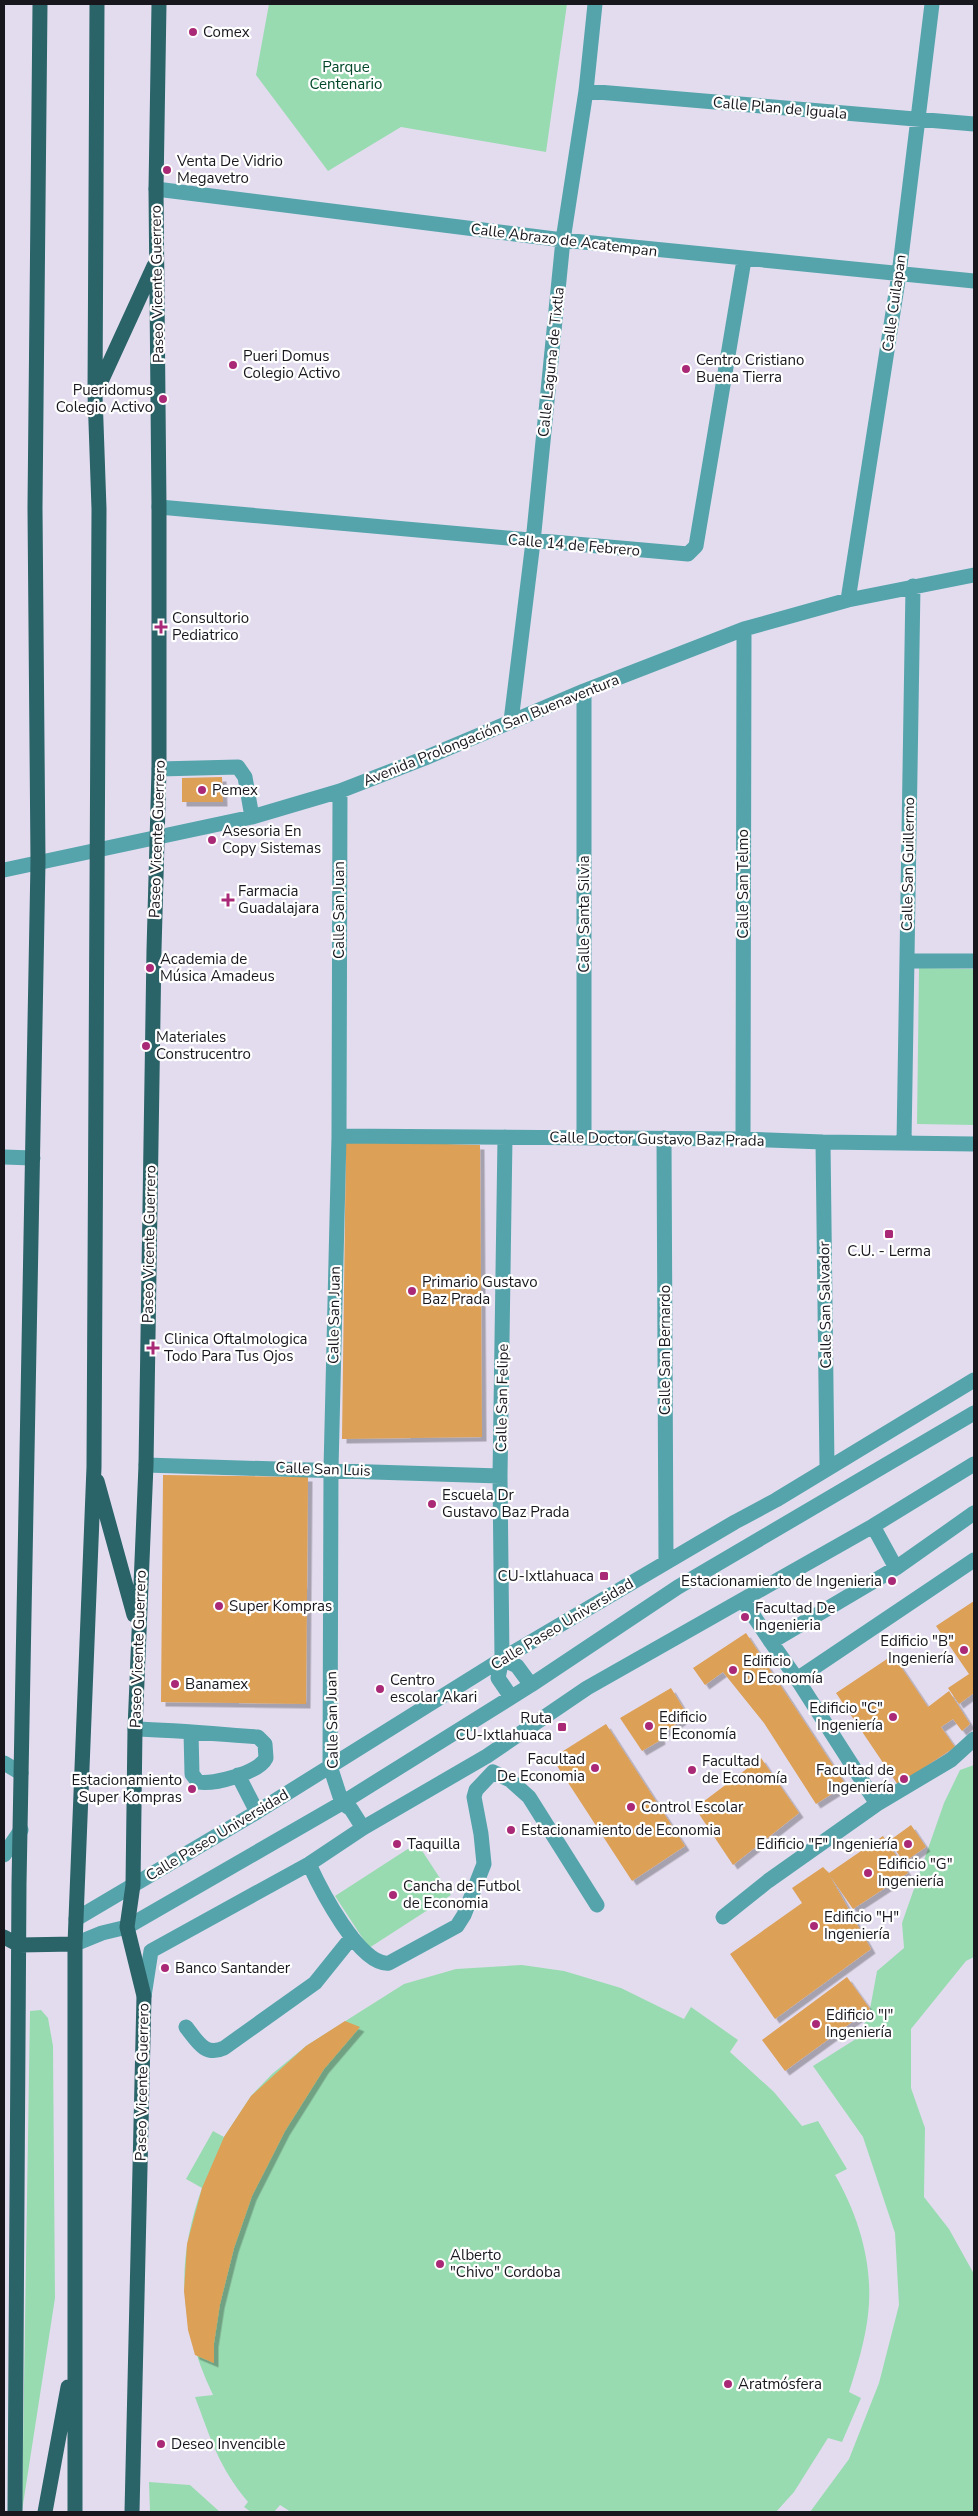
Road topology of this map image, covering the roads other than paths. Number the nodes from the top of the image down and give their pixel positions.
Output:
1 (40, 4) edge
2 (97, 4) edge
3 (159, 4) edge
4 (595, 4) edge
5 (932, 4) edge
6 (586, 91) junction
7 (917, 119) junction
8 (974, 124) edge
9 (156, 189) junction
10 (563, 240) junction
11 (744, 260) junction
12 (156, 262) junction
13 (899, 274) junction
14 (974, 282) edge
15 (95, 394) junction
16 (159, 507) junction
17 (533, 542) junction
18 (974, 575) edge
19 (913, 586) junction
20 (848, 600) junction
21 (744, 629) junction
22 (584, 691) junction
23 (511, 721) junction
24 (159, 769) junction
25 (340, 791) junction
26 (252, 817) junction
27 (157, 838) junction
28 (96, 851) junction
29 (38, 862) junction
30 (4, 870) edge
31 (907, 961) junction
32 (974, 961) edge
33 (339, 1136) junction
34 (505, 1137) junction
35 (584, 1137) junction
36 (664, 1138) junction
37 (742, 1139) junction
38 (823, 1142) junction
39 (904, 1143) junction
40 (974, 1144) edge
41 (4, 1157) edge
42 (33, 1158) junction
43 (974, 1380) edge
44 (974, 1413) edge
45 (974, 1464) edge
46 (146, 1465) junction
47 (94, 1467) junction
48 (827, 1467) junction
49 (331, 1469) junction
50 (500, 1476) junction
51 (974, 1514) edge
52 (873, 1526) junction
53 (974, 1560) edge
54 (666, 1562) junction
55 (896, 1568) junction
56 (743, 1600) junction
57 (138, 1629) junction
58 (771, 1642) junction
59 (502, 1659) junction
60 (797, 1678) junction
61 (531, 1685) junction
62 (511, 1697) junction
63 (135, 1729) junction
64 (191, 1732) junction
65 (974, 1739) edge
66 (487, 1756) junction
67 (4, 1763) edge
68 (330, 1766) junction
69 (492, 1772) junction
70 (21, 1773) junction
71 (238, 1775) junction
72 (342, 1803) junction
73 (877, 1804) junction
74 (257, 1812) junction
75 (363, 1828) junction
76 (21, 1830) junction
77 (4, 1855) edge
78 (308, 1864) junction
79 (133, 1885) junction
80 (597, 1905) dead end
81 (723, 1917) dead end
82 (76, 1919) junction
83 (127, 1927) junction
84 (4, 1937) edge
85 (352, 1937) junction
86 (75, 1944) junction
87 (19, 1945) junction
88 (144, 1996) junction
89 (186, 2027) dead end
90 (75, 2353) junction
91 (15, 2512) edge
92 (45, 2512) edge
93 (75, 2512) edge
94 (132, 2512) edge

1 - 29 main road
2 - 15 main road
3 - 9 main road, Paseo Vicente Guerrero
4 - 6 street, Calle Laguna de Tixtla
5 - 7 street, Calle Cuilapan
6 - 7 street, Calle Plan de Iguala
6 - 10 street, Calle Laguna de Tixtla
7 - 8 street, Calle Plan de Iguala
7 - 13 street, Calle Cuilapan
9 - 10 street, Calle Abrazo de Acatempan
9 - 12 main road, Paseo Vicente Guerrero
10 - 11 street, Calle Abrazo de Acatempan
10 - 17 street, Calle Laguna de Tixtla
11 - 13 street, Calle Abrazo de Acatempan
11 - 17 street, Calle 14 de Febrero
12 - 15 main road
12 - 16 main road, Paseo Vicente Guerrero
13 - 14 street, Calle Abrazo de Acatempan
13 - 20 street, Calle Cuilapan
15 - 28 main road
16 - 17 street, Calle 14 de Febrero
16 - 24 main road, Paseo Vicente Guerrero
17 - 23 street, Calle Laguna de Tixtla
18 - 19 street, Avenida Prolongación San Buenaventura
19 - 20 street, Avenida Prolongación San Buenaventura
19 - 31 street, Calle San Guillermo
20 - 21 street, Avenida Prolongación San Buenaventura
21 - 22 street, Avenida Prolongación San Buenaventura
21 - 37 street, Calle San Telmo
22 - 23 street, Avenida Prolongación San Buenaventura
22 - 35 street, Calle Santa Silvia
23 - 25 street, Avenida Prolongación San Buenaventura
24 - 26 street
24 - 27 main road, Paseo Vicente Guerrero
25 - 26 street, Avenida Prolongación San Buenaventura
25 - 33 street, Calle San Juan
26 - 27 street, Avenida Prolongación San Buenaventura
27 - 28 street, Avenida Prolongación San Buenaventura
27 - 46 main road, Paseo Vicente Guerrero
28 - 29 street, Avenida Prolongación San Buenaventura
28 - 47 main road
29 - 30 street, Avenida Prolongación San Buenaventura
29 - 42 main road
31 - 32 street
31 - 39 street, Calle San Guillermo
33 - 34 street, Calle Doctor Gustavo Baz Prada
33 - 49 street, Calle San Juan
34 - 35 street, Calle Doctor Gustavo Baz Prada
34 - 50 street, Calle San Felipe
35 - 36 street, Calle Doctor Gustavo Baz Prada
36 - 37 street, Calle Doctor Gustavo Baz Prada
36 - 54 street, Calle San Bernardo
37 - 38 street, Calle Doctor Gustavo Baz Prada
38 - 39 street, Calle Doctor Gustavo Baz Prada
38 - 48 street, Calle San Salvador
39 - 40 street, Calle Doctor Gustavo Baz Prada
41 - 42 street
42 - 70 main road
43 - 48 street, Calle Paseo Universidad
44 - 61 street, Calle Paseo Universidad
45 - 52 street
46 - 49 street, Calle San Luis
46 - 57 main road, Paseo Vicente Guerrero
47 - 57 main road
47 - 82 main road
48 - 54 street, Calle Paseo Universidad
49 - 50 street, Calle San Luis
49 - 68 street, Calle San Juan
50 - 59 street, Calle San Felipe
51 - 55 street
52 - 55 street
52 - 56 street
53 - 60 street
54 - 59 street, Calle Paseo Universidad
55 - 58 street
56 - 58 street
56 - 66 street
57 - 63 main road, Paseo Vicente Guerrero
58 - 60 street
59 - 61 street
59 - 62 street, Calle San Felipe
59 - 68 street, Calle Paseo Universidad
60 - 73 street
61 - 62 street, Calle Paseo Universidad
62 - 72 street, Calle Paseo Universidad
63 - 64 street
63 - 79 main road, Paseo Vicente Guerrero
64 - 71 street
64 - 71 street
65 - 73 street
66 - 69 street
66 - 75 street
67 - 70 street
68 - 72 street, Calle San Juan
68 - 74 street, Calle Paseo Universidad
69 - 80 street
69 - 85 street
70 - 76 main road
71 - 74 street
72 - 75 street, Calle San Juan
72 - 83 street, Calle Paseo Universidad
73 - 81 street
74 - 79 street, Calle Paseo Universidad
75 - 78 street
76 - 77 street
76 - 87 main road
78 - 85 street
78 - 88 street
79 - 82 street, Calle Paseo Universidad
79 - 83 main road, Paseo Vicente Guerrero
82 - 86 main road
83 - 86 street, Calle Paseo Universidad
83 - 88 main road, Paseo Vicente Guerrero
84 - 87 main road
85 - 89 street
86 - 87 main road
86 - 90 main road
87 - 91 main road
88 - 94 main road, Paseo Vicente Guerrero
90 - 92 main road
90 - 93 main road

